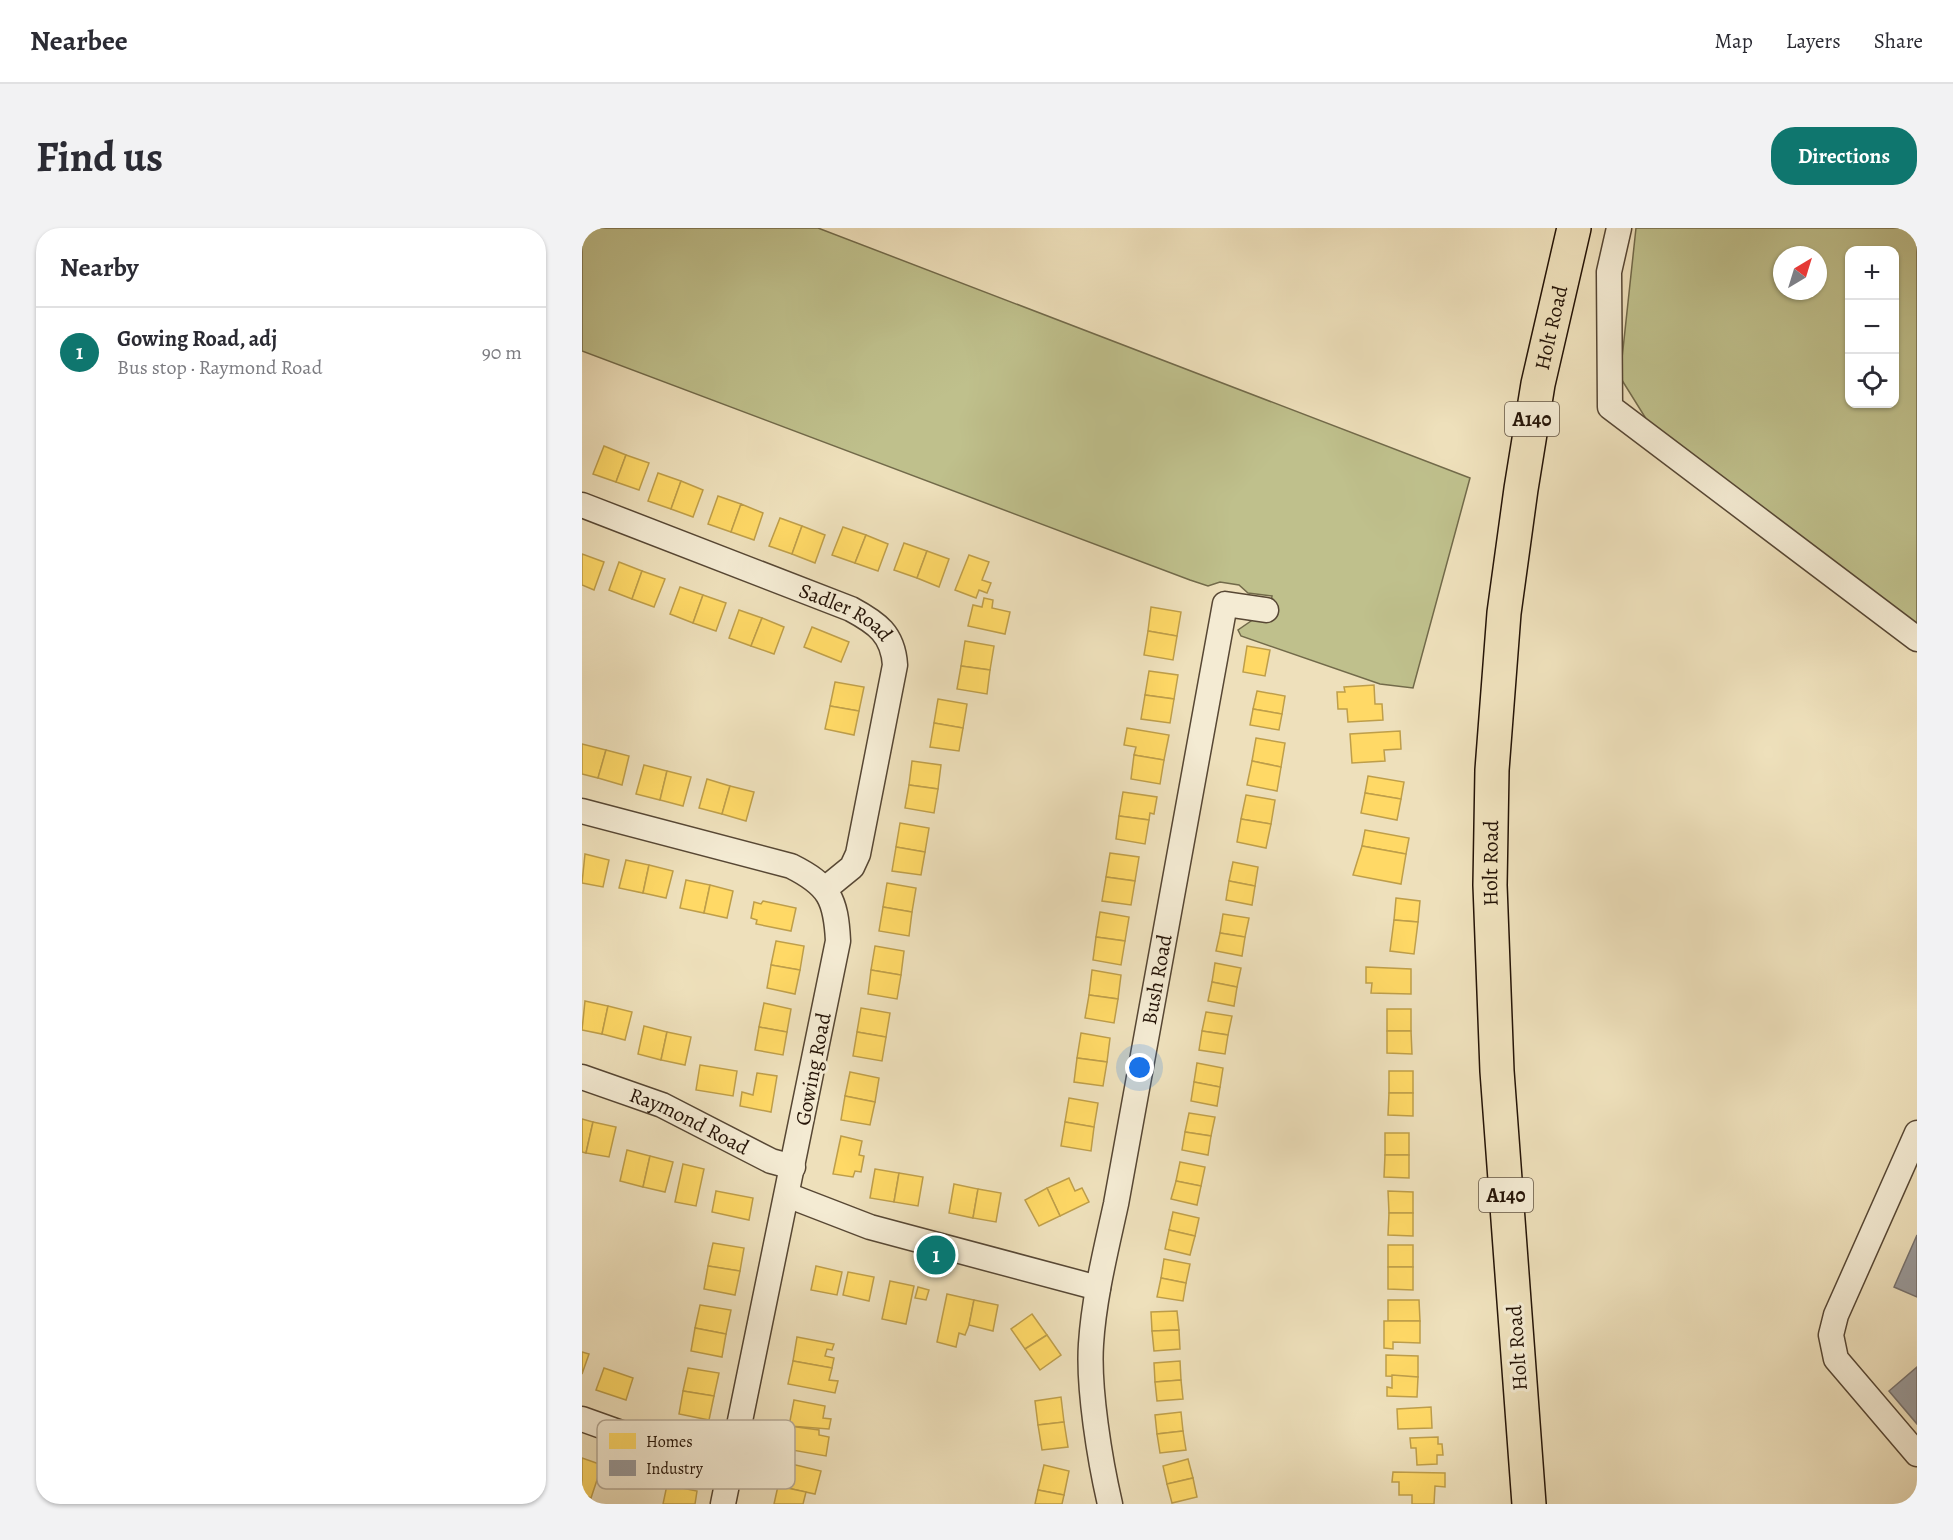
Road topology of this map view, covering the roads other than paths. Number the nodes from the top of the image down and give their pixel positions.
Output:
1 (1574, 228) edge
2 (1619, 228) edge
3 (582, 505) edge
4 (1266, 610) dead end
5 (1917, 639) edge
6 (582, 811) edge
7 (825, 889) junction
8 (582, 1077) edge
9 (1917, 1133) edge
10 (793, 1167) junction
11 (787, 1195) junction
12 (1098, 1288) junction
13 (582, 1419) edge
14 (740, 1420) edge
15 (597, 1424) edge
16 (1917, 1454) edge
17 (726, 1489) edge
18 (723, 1504) edge
19 (1110, 1504) edge
20 (1528, 1504) edge

1 - 20 highway, Holt Road / A140
2 - 5 street
3 - 7 street, Sadler Road
4 - 12 street, Bush Road
6 - 7 street
7 - 10 street, Gowing Road
8 - 10 street, Raymond Road
9 - 16 street
10 - 11 street, Gowing Road
11 - 12 street
11 - 14 street, Gowing Road
12 - 19 street, Bush Road
13 - 15 street
17 - 18 street, Gowing Road

